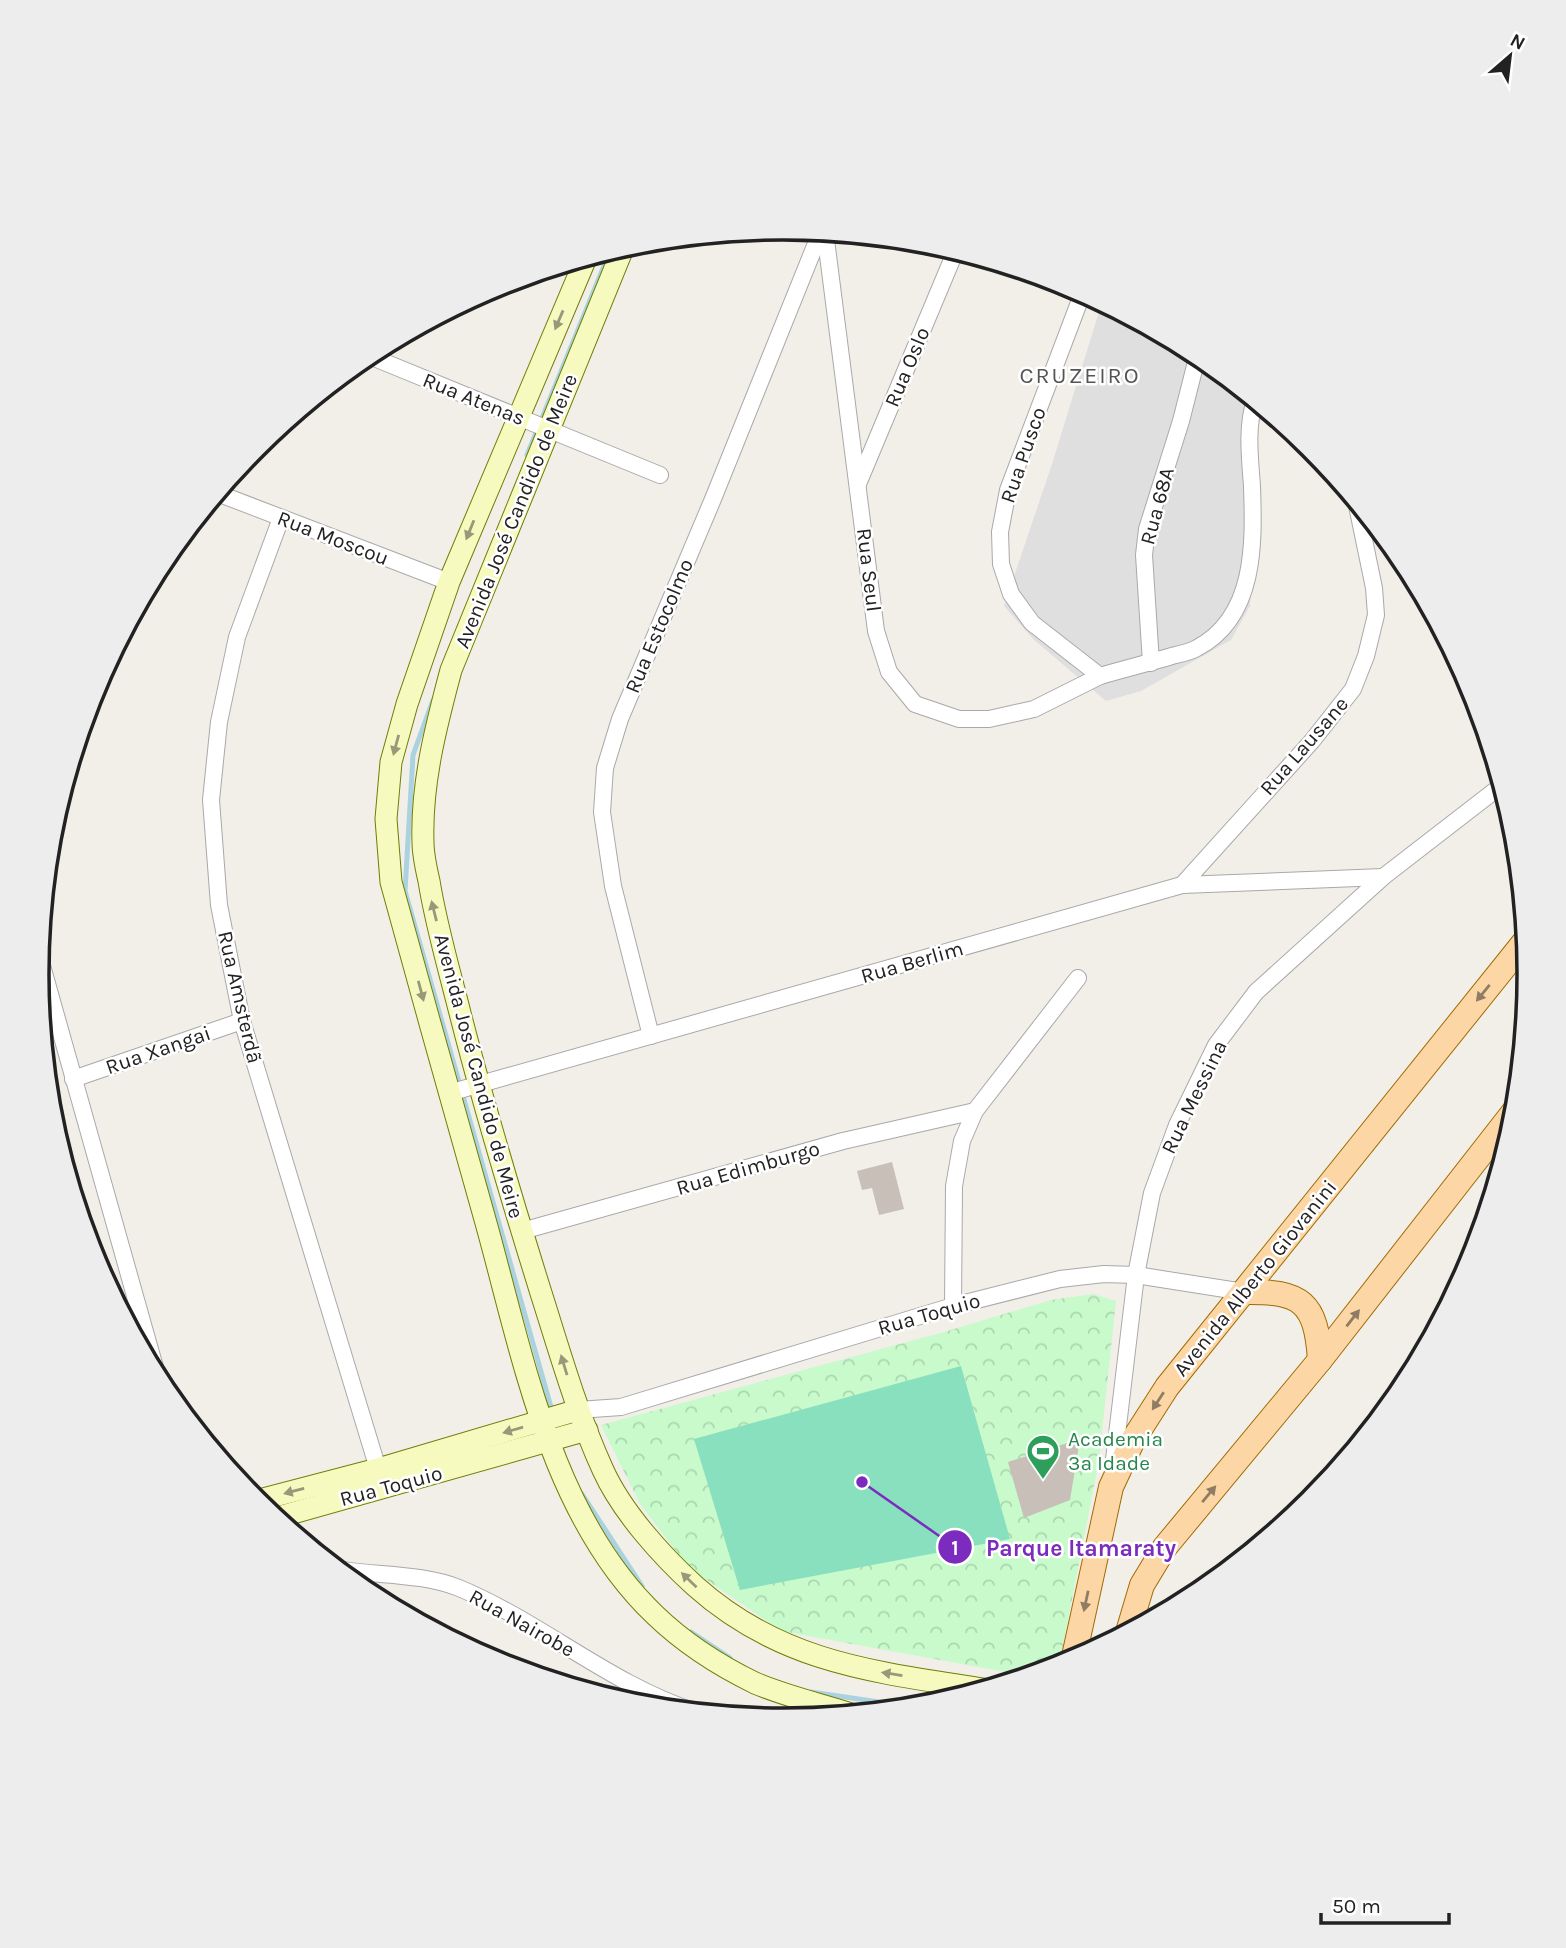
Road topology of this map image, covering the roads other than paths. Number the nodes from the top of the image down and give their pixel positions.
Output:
1 (819, 242) edge
2 (824, 242) edge
3 (617, 259) edge
4 (952, 260) edge
5 (583, 268) edge
6 (1079, 303) edge
7 (380, 361) edge
8 (1195, 367) edge
9 (1252, 410) edge
10 (534, 424) junction
11 (660, 475) dead end
12 (858, 484) junction
13 (226, 496) edge
14 (281, 518) junction
15 (1360, 521) edge
16 (449, 582) junction
17 (1151, 663) junction
18 (1100, 676) junction
19 (1494, 791) edge
20 (1382, 877) junction
21 (1182, 884) junction
22 (1516, 952) edge
23 (1078, 978) dead end
24 (50, 995) edge
25 (242, 1021) junction
26 (651, 1036) junction
27 (73, 1079) junction
28 (465, 1089) junction
29 (975, 1111) junction
30 (1500, 1129) edge
31 (522, 1231) junction
32 (1136, 1275) junction
33 (1244, 1292) junction
34 (953, 1306) junction
35 (148, 1342) edge
36 (1320, 1360) junction
37 (621, 1407) junction
38 (578, 1410) junction
39 (542, 1421) junction
40 (587, 1430) junction
41 (550, 1442) junction
42 (377, 1469) junction
43 (1111, 1487) junction
44 (269, 1497) edge
45 (287, 1515) edge
46 (357, 1571) edge
47 (1132, 1620) edge
48 (1076, 1646) edge
49 (962, 1686) edge
50 (659, 1697) edge
51 (827, 1706) edge

1 - 26 street, Rua Estocolmo
2 - 12 street, Rua Seul
3 - 10 street, Avenida José Candido de Meire
4 - 12 street, Rua Oslo
5 -> 10 street, Avenida José Candido de Meire
6 - 18 street, Rua Pusco
7 - 10 street, Rua Atenas
8 - 17 street, Rua 68A
9 - 17 street
10 - 11 street, Rua Atenas
10 -> 16 street, Avenida José Candido de Meire
28 -> 10 street, Avenida José Candido de Meire
12 - 18 street, Rua Seul
13 - 14 street, Rua Moscou
14 - 16 street, Rua Moscou
14 - 25 street, Rua Amsterdã
15 - 21 street, Rua Lausane
16 -> 28 street, Avenida José Candido de Meire
17 - 18 street
19 - 20 street, Rua Messina
20 - 21 street, Rua Berlim
20 - 32 street, Rua Messina
21 - 26 street, Rua Berlim
22 -> 33 main road, Avenida Alberto Giovanini
23 - 29 street
24 - 27 street
25 - 27 street, Rua Xangai
25 - 42 street, Rua Amsterdã
26 - 28 street, Rua Berlim
27 - 35 street
28 - 31 street, Avenida José Candido de Meire
28 - 39 street, Avenida José Candido de Meire
29 - 31 street, Rua Edimburgo
29 - 34 street
36 -> 30 main road
38 -> 31 street, Avenida José Candido de Meire
32 - 33 street, Rua Toquio
32 - 34 street, Rua Toquio
32 - 43 street, Rua Messina
33 - 36 main road
33 -> 43 main road, Avenida Alberto Giovanini
34 - 37 street, Rua Toquio
47 -> 36 main road
37 - 38 street, Rua Toquio
37 - 40 street, Rua Toquio
38 - 39 street
38 - 40 street, Avenida José Candido de Meire
39 - 41 street, Avenida José Candido de Meire
39 -> 42 street
40 - 41 street, Rua Toquio
49 -> 40 street, Avenida José Candido de Meire
41 - 45 street, Rua Toquio
41 - 51 street, Avenida José Candido de Meire
42 -> 44 street
43 -> 48 main road, Avenida Alberto Giovanini
46 - 50 street, Rua Nairobe

